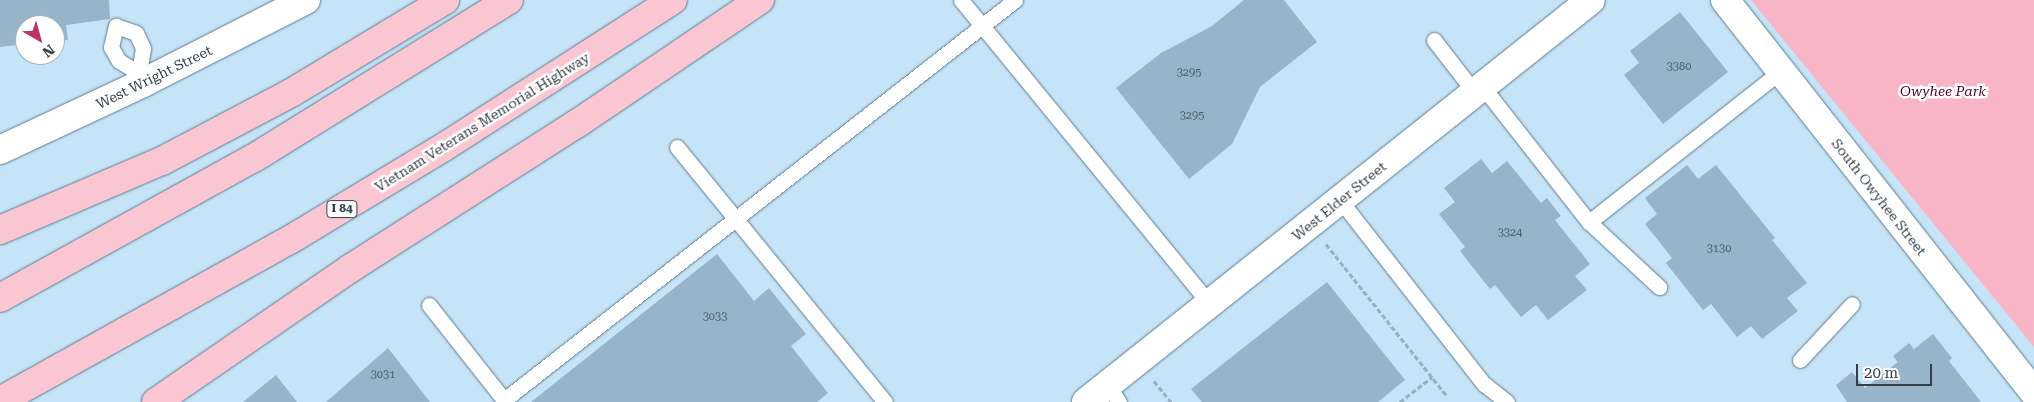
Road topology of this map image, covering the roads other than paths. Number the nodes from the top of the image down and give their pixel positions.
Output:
1 (306, 0) edge
2 (445, 0) edge
3 (509, 0) edge
4 (673, 0) edge
5 (760, 0) edge
6 (960, 0) edge
7 (1015, 0) edge
8 (1591, 0) edge
9 (1725, 0) edge
10 (982, 26) junction
11 (1434, 40) dead end
12 (1781, 71) junction
13 (1479, 90) junction
14 (677, 147) dead end
15 (0, 150) edge
16 (1340, 200) junction
17 (734, 219) junction
18 (1589, 222) junction
19 (0, 230) edge
20 (1658, 287) dead end
21 (0, 298) edge
22 (1210, 304) junction
23 (1852, 304) dead end
24 (429, 305) dead end
25 (1800, 360) dead end
26 (2034, 392) edge
27 (1114, 393) edge
28 (0, 401) edge
29 (156, 402) edge
30 (885, 402) edge
31 (1086, 402) edge
32 (1507, 402) edge

1 - 15 street, West Wright Street
2 - 19 highway
3 - 21 highway
4 - 28 highway, Vietnam Veterans Memorial Highway / I 84
5 - 29 highway
6 - 10 lane
7 - 10 lane
8 - 13 street, West Elder Street
9 - 12 street, South Owyhee Street
10 - 17 lane
10 - 22 lane
11 - 13 lane
12 - 18 lane
12 - 26 street, South Owyhee Street
13 - 16 street, West Elder Street
13 - 18 lane
14 - 17 lane
16 - 22 street, West Elder Street
16 - 32 lane
17 - 24 lane
17 - 30 lane
18 - 20 lane
22 - 27 street, West Elder Street
23 - 25 lane
27 - 31 street, West Elder Street

